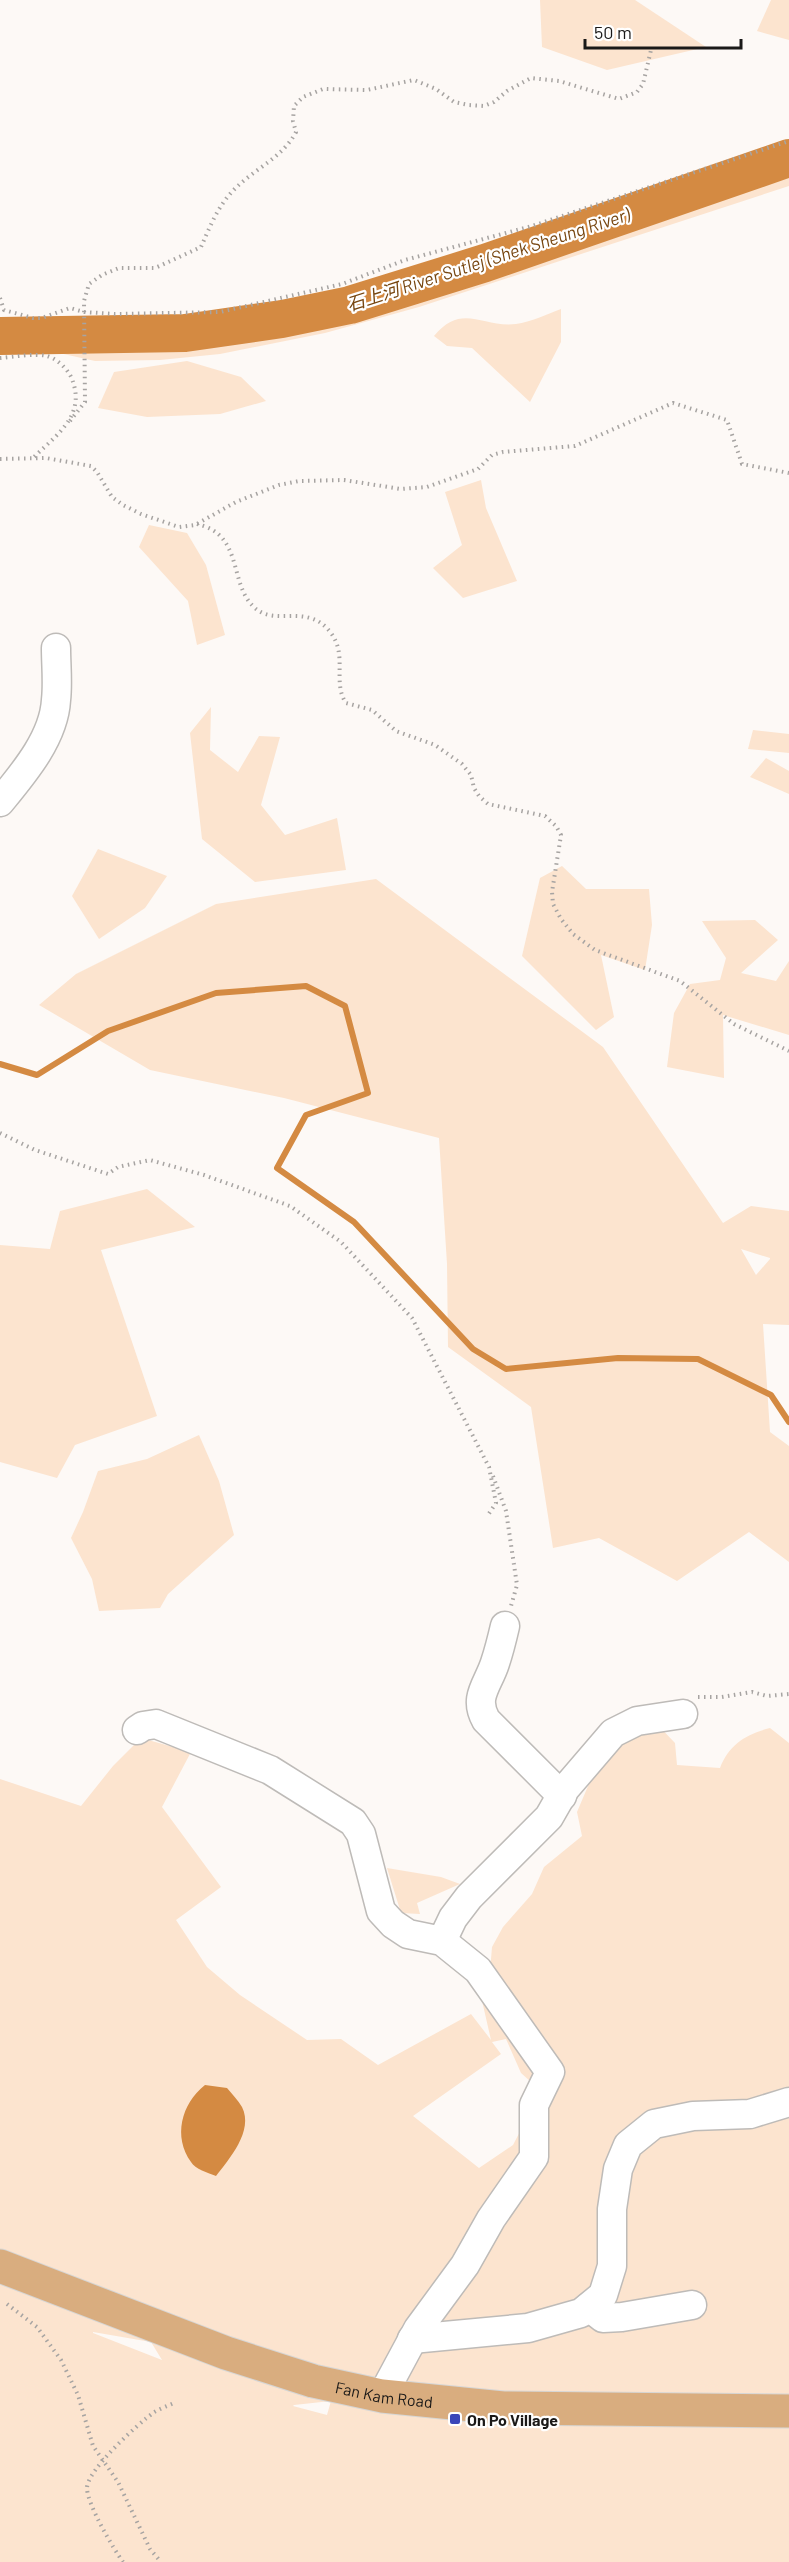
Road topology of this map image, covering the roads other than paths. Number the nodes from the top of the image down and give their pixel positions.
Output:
1 (56, 648) dead end
2 (0, 802) edge
3 (505, 1626) road end
4 (683, 1714) road end
5 (137, 1730) dead end
6 (562, 1796) junction
7 (442, 1941) junction
8 (789, 2102) edge
9 (0, 2266) edge
10 (692, 2305) dead end
11 (589, 2307) junction
12 (412, 2339) junction
13 (382, 2396) junction
14 (789, 2411) edge

1 - 2 lane
3 - 6 lane
4 - 6 lane
5 - 7 lane
6 - 7 lane
7 - 12 lane
8 - 11 lane
9 - 13 main road, Fan Kam Road
10 - 11 lane
11 - 12 lane
12 - 13 lane
13 - 14 main road, Fan Kam Road

